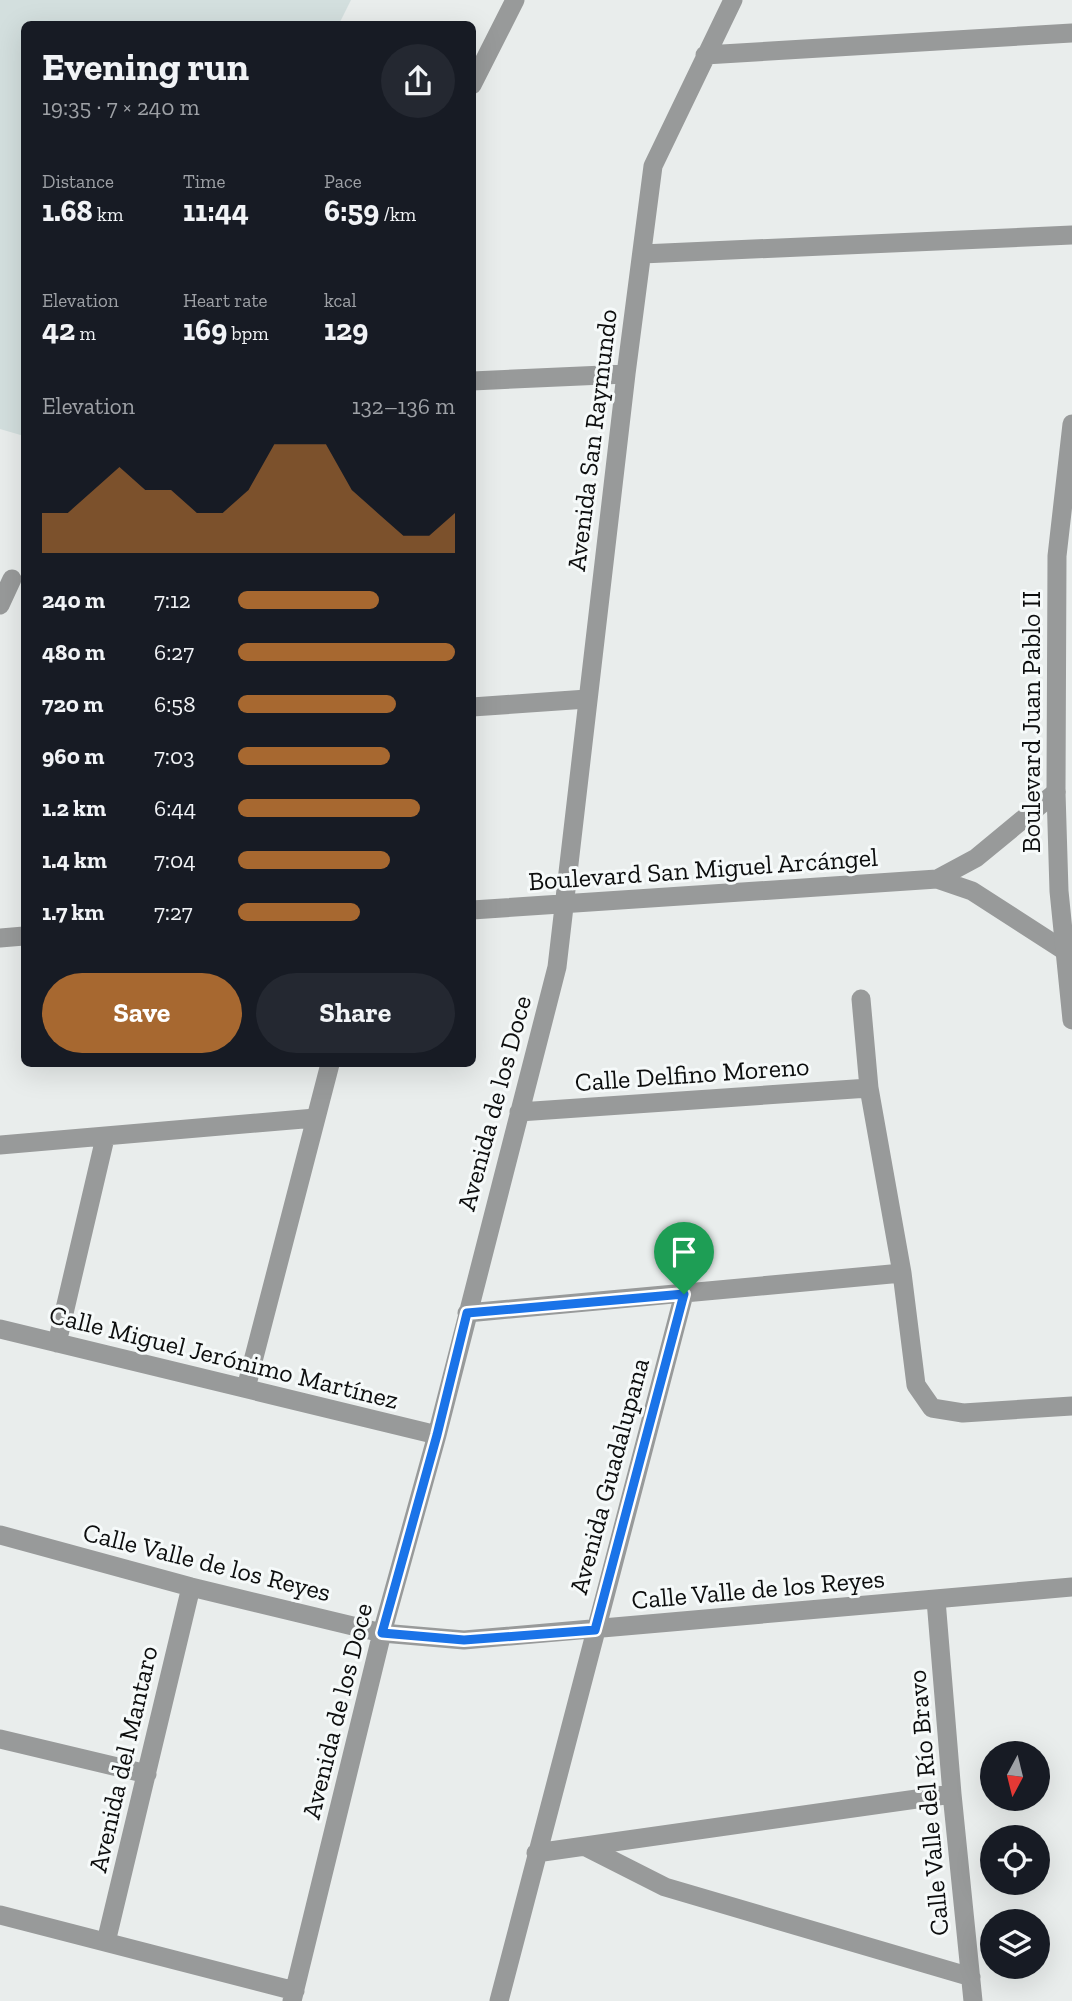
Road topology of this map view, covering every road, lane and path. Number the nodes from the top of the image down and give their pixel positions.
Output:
1 (515, 0) edge
2 (733, 0) edge
3 (1072, 33) edge
4 (705, 55) junction
5 (476, 77) edge
6 (1072, 235) edge
7 (642, 254) junction
8 (625, 374) junction
9 (476, 381) edge
10 (1072, 424) edge
11 (12, 579) edge
12 (0, 605) edge
13 (587, 699) junction
14 (476, 707) edge
15 (1056, 792) junction
16 (937, 879) junction
17 (563, 904) junction
18 (476, 910) edge
19 (21, 936) edge
20 (0, 938) edge
21 (1065, 951) junction
22 (861, 999) dead end
23 (1072, 1020) edge
24 (329, 1067) edge
25 (869, 1088) junction
26 (519, 1112) junction
27 (315, 1118) junction
28 (106, 1138) junction
29 (0, 1145) edge
30 (902, 1273) junction
31 (684, 1294) junction
32 (467, 1313) junction
33 (0, 1329) edge
34 (57, 1343) junction
35 (246, 1388) junction
36 (1072, 1406) edge
37 (437, 1435) junction
38 (0, 1535) edge
39 (191, 1587) junction
40 (1072, 1587) edge
41 (936, 1600) junction
42 (595, 1630) junction
43 (382, 1633) junction
44 (0, 1739) edge
45 (147, 1774) junction
46 (952, 1794) junction
47 (584, 1846) junction
48 (536, 1853) junction
49 (0, 1915) edge
50 (106, 1942) junction
51 (971, 1977) junction
52 (293, 1996) edge
53 (499, 2001) edge
54 (973, 2001) edge

1 - 5 street
2 - 4 street, Avenida San Raymundo
3 - 4 street
4 - 7 street, Avenida San Raymundo
6 - 7 street
7 - 8 street, Avenida San Raymundo
8 - 9 street
8 - 13 street, Avenida San Raymundo
10 - 15 street, Boulevard Juan Pablo II
11 - 12 street
13 - 14 street
13 - 17 street, Avenida San Raymundo
15 - 16 street, Boulevard San Miguel Arcángel
15 - 21 street, Boulevard Juan Pablo II
16 - 17 street, Boulevard San Miguel Arcángel
16 - 21 street, Boulevard San Miguel Arcángel
17 - 18 street, Boulevard San Miguel Arcángel
17 - 26 street, Avenida de los Doce
19 - 20 street
21 - 23 street, Boulevard Juan Pablo II
22 - 25 street
24 - 27 street
25 - 26 street, Calle Delfino Moreno
25 - 30 street
26 - 32 street, Avenida de los Doce
27 - 28 street
27 - 35 street
28 - 29 street
28 - 34 street
30 - 31 street
30 - 36 street
31 - 32 street
31 - 42 street, Avenida Guadalupana
32 - 37 street, Avenida de los Doce
33 - 34 street, Calle Miguel Jerónimo Martínez
34 - 35 street, Calle Miguel Jerónimo Martínez
35 - 37 street, Calle Miguel Jerónimo Martínez
37 - 43 street, Avenida de los Doce
38 - 39 street, Calle Valle de los Reyes
39 - 43 street, Calle Valle de los Reyes
39 - 45 street, Avenida del Mantaro
40 - 41 street, Calle Valle de los Reyes
41 - 42 street, Calle Valle de los Reyes
41 - 46 street, Calle Valle del Río Bravo
42 - 43 street, Calle Valle de los Reyes
42 - 48 street, Avenida Guadalupana
43 - 52 street, Avenida de los Doce
44 - 45 street
45 - 50 street, Avenida del Mantaro
46 - 47 street
46 - 51 street, Calle Valle del Río Bravo
47 - 48 street
47 - 51 street
48 - 53 street, Avenida Guadalupana
49 - 50 street
50 - 52 street
51 - 54 street, Calle Valle del Río Bravo

